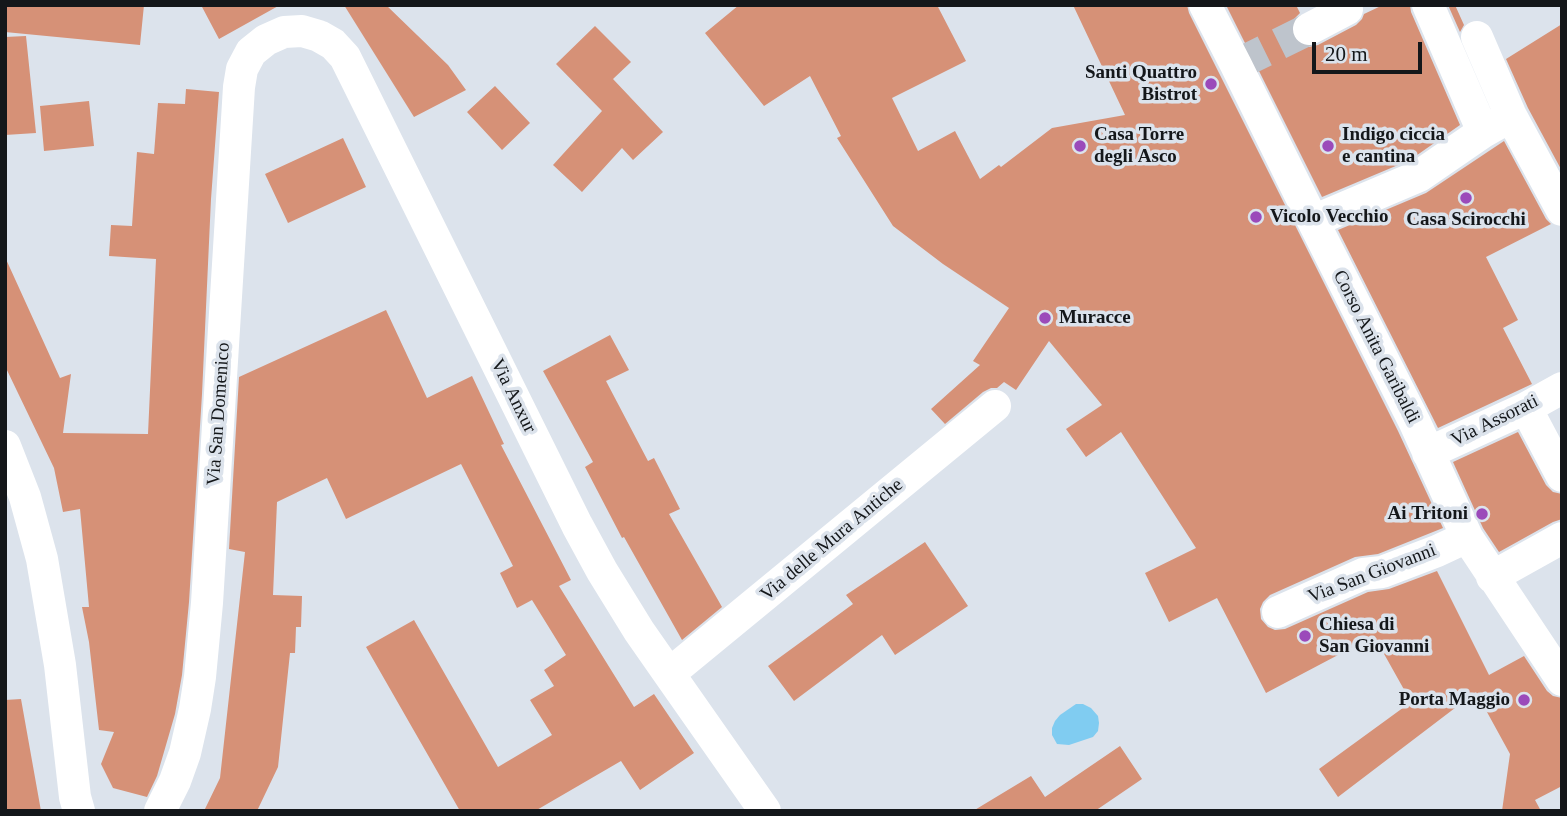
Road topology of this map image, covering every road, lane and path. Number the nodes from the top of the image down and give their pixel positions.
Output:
1 (311, 5) edge
2 (1205, 5) edge
3 (1345, 5) edge
4 (1428, 5) edge
5 (1309, 29) tunnel mouth
6 (284, 32) junction
7 (1477, 37) dead end
8 (1511, 116) junction
9 (1483, 132) junction
10 (1562, 209) edge
11 (1313, 221) junction
12 (1562, 388) edge
13 (995, 406) dead end
14 (1526, 408) junction
15 (5, 446) edge
16 (1428, 453) junction
17 (1562, 476) edge
18 (1466, 537) junction
19 (1562, 538) edge
20 (1492, 577) junction
21 (1278, 611) dead end
22 (669, 674) junction
23 (1562, 680) edge
24 (79, 811) edge
25 (160, 811) edge
26 (765, 811) edge

1 - 6 street
2 - 11 street, Corso Anita Garibaldi
3 - 5 street
4 - 9 street
6 - 22 street, Via Anxur
6 - 25 street, Via San Domenico
7 - 8 street
8 - 9 street
8 - 10 street
9 - 11 street
11 - 16 street, Corso Anita Garibaldi
12 - 14 street, Via Assorati
13 - 22 street, Via delle Mura Antiche
14 - 16 street, Via Assorati
14 - 17 street
15 - 24 street
16 - 18 street, Corso Anita Garibaldi
18 - 20 street, Corso Anita Garibaldi
18 - 21 street, Via San Giovanni
19 - 20 street
20 - 23 street, Corso Anita Garibaldi
22 - 26 street, Via Anxur

